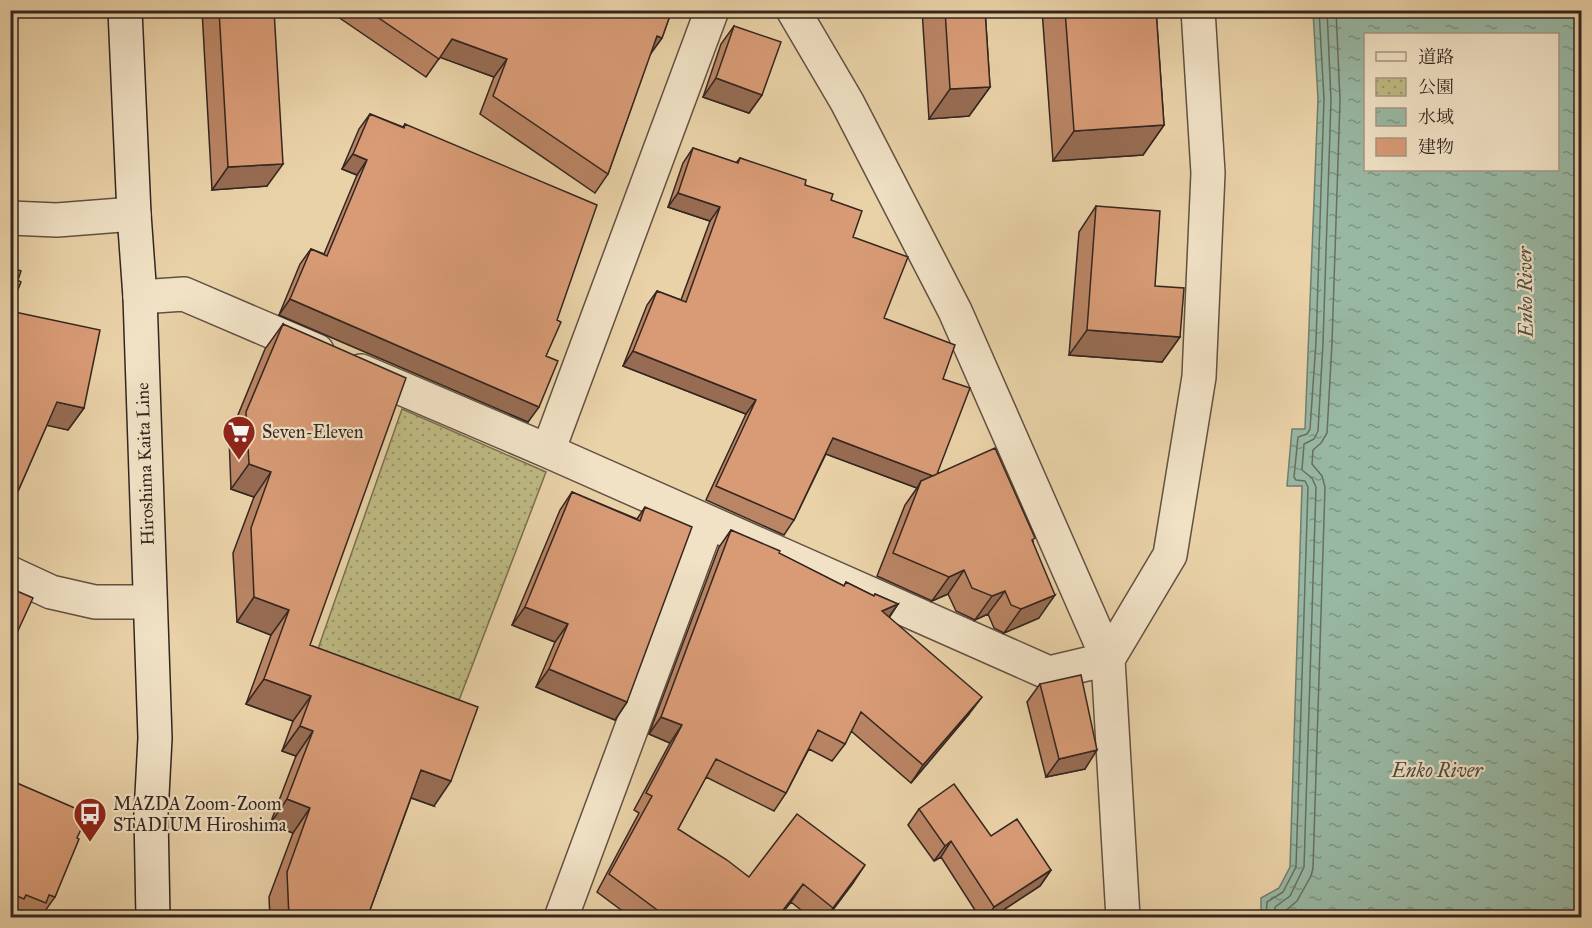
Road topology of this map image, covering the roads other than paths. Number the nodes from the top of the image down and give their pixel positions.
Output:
1 (125, 10) edge
2 (712, 10) edge
3 (794, 10) edge
4 (1198, 10) edge
5 (134, 214) junction
6 (10, 218) edge
7 (140, 297) junction
8 (548, 451) junction
9 (708, 522) junction
10 (10, 573) edge
11 (150, 602) junction
12 (1108, 659) junction
13 (153, 918) edge
14 (561, 918) edge
15 (1123, 918) edge

1 - 5 street, Hiroshima Kaita Line
2 - 8 street
3 - 12 street
4 - 12 street
5 - 6 street
5 - 7 street, Hiroshima Kaita Line
7 - 8 street
7 - 11 street, Hiroshima Kaita Line
8 - 9 street
9 - 12 street
9 - 14 street
10 - 11 street
11 - 13 street, Hiroshima Kaita Line
12 - 15 street

